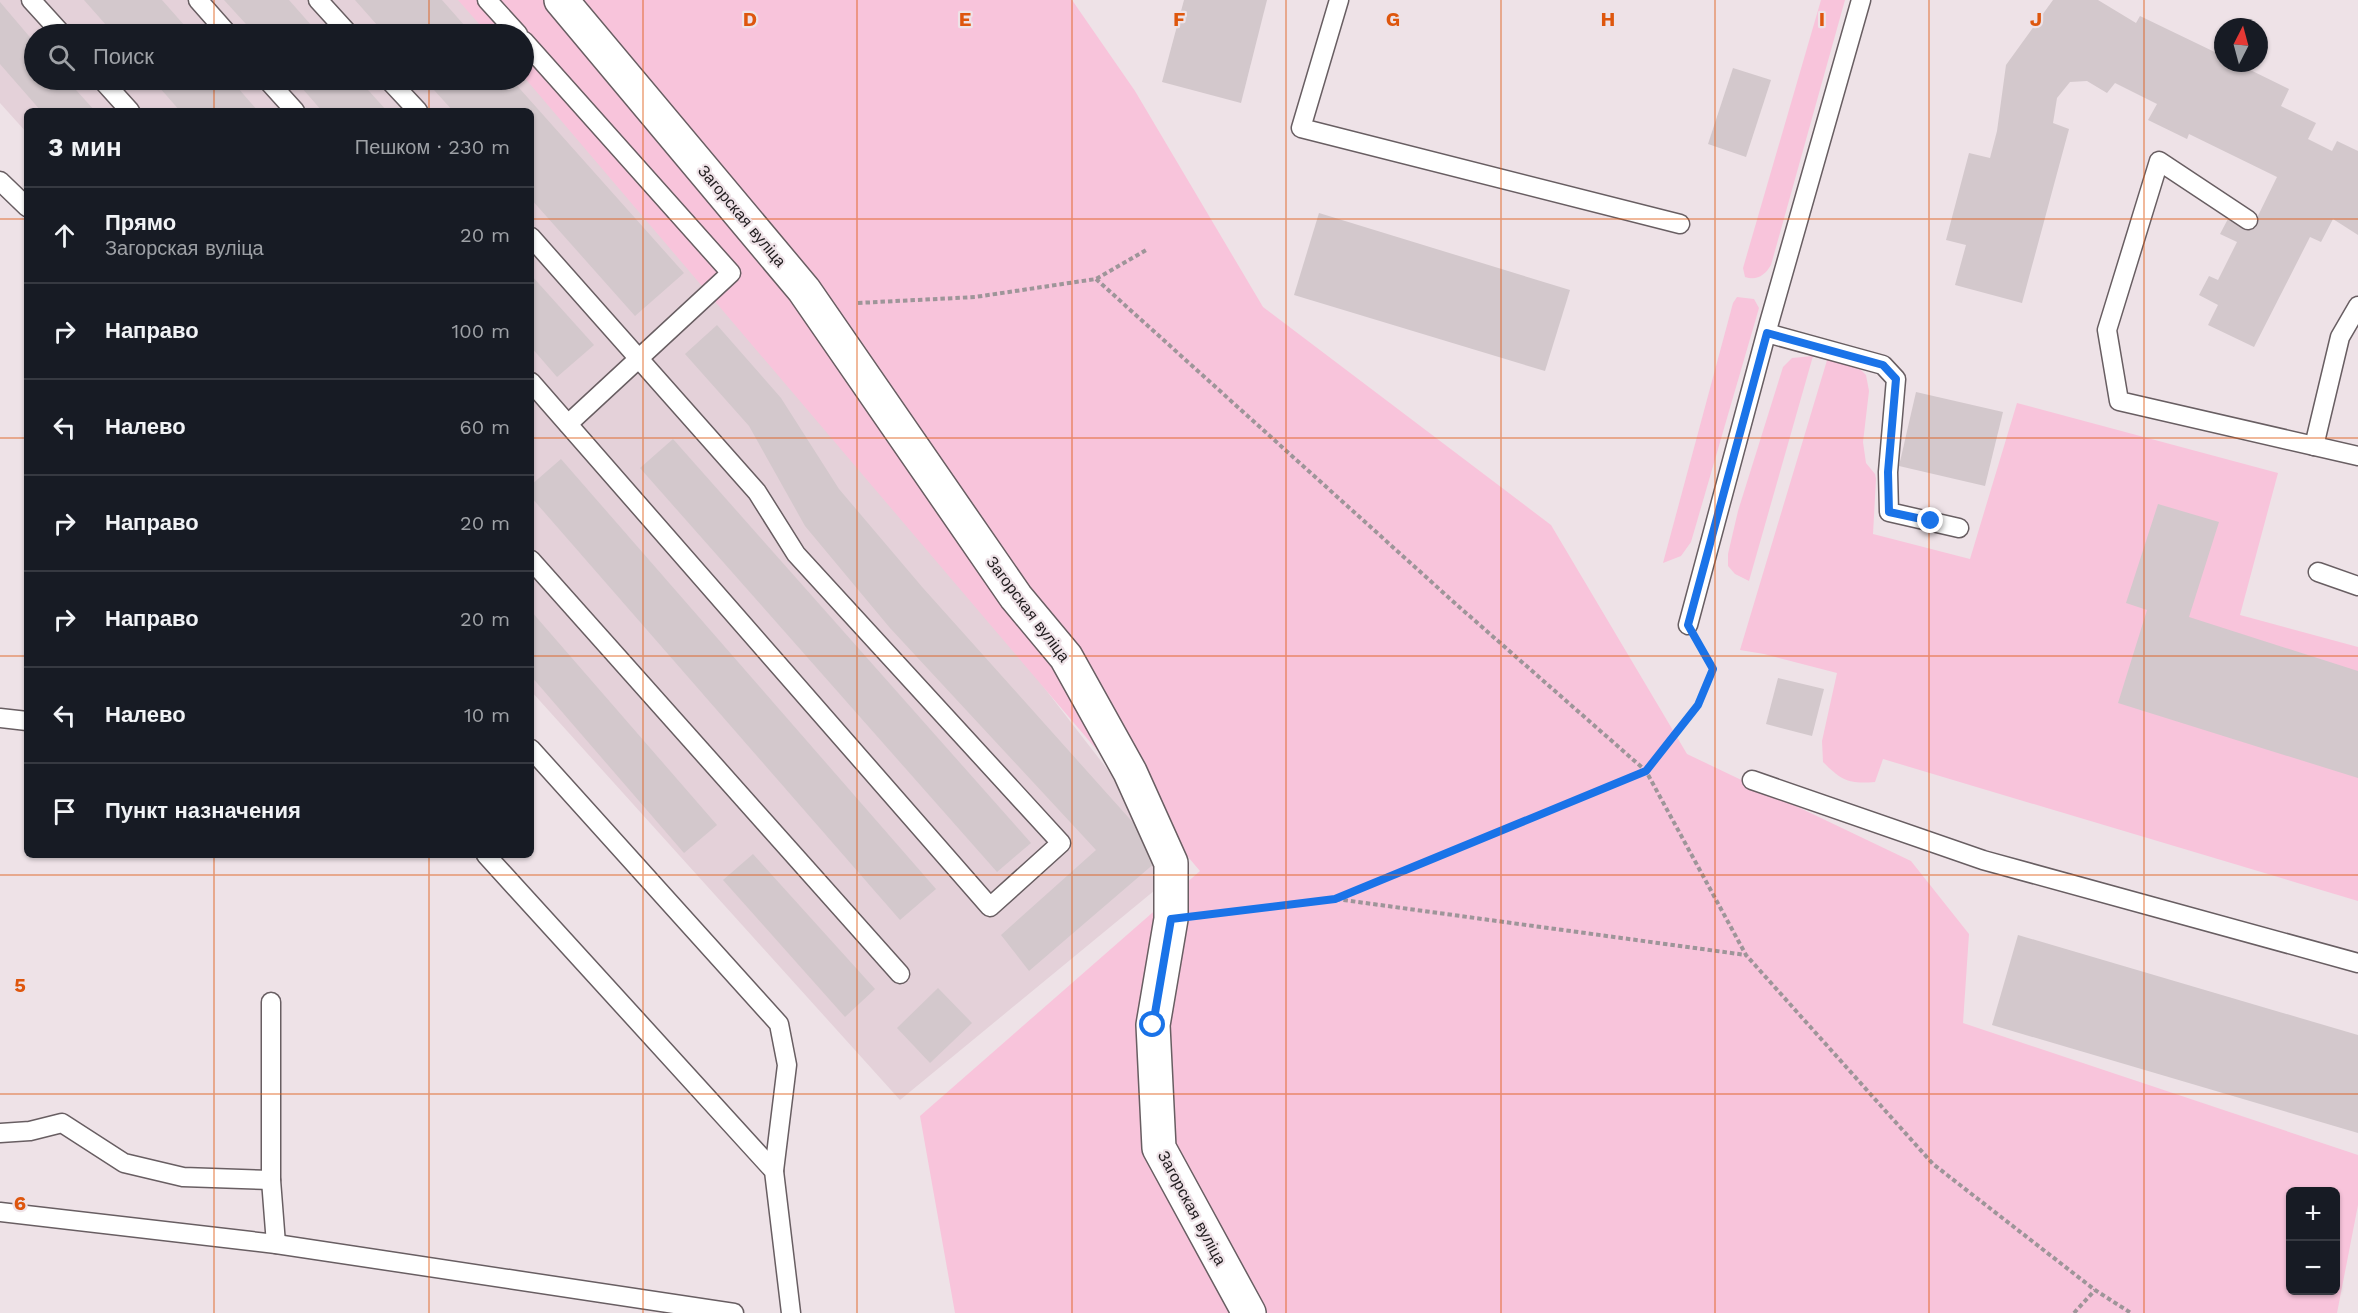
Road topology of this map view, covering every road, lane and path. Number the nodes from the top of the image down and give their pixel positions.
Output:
1 (31, 0) edge
2 (198, 0) edge
3 (318, 0) edge
4 (487, 0) edge
5 (561, 0) edge
6 (1339, 0) edge
7 (1861, 0) edge
8 (53, 24) edge
9 (219, 24) edge
10 (340, 24) edge
11 (509, 24) edge
12 (534, 52) edge
13 (111, 90) edge
14 (276, 90) edge
15 (398, 90) edge
16 (127, 108) edge
17 (292, 108) edge
18 (415, 108) edge
19 (0, 181) edge
20 (24, 204) edge
21 (2248, 220) dead end
22 (1680, 224) dead end
23 (534, 240) edge
24 (1148, 249) dead end
25 (1096, 279) junction
26 (804, 290) junction
27 (2358, 306) edge
28 (1767, 333) junction
29 (640, 358) junction
30 (534, 385) edge
31 (568, 424) junction
32 (2314, 446) junction
33 (2358, 456) edge
34 (1959, 528) dead end
35 (534, 563) edge
36 (2318, 572) dead end
37 (2358, 586) edge
38 (1688, 625) joint
39 (0, 718) edge
40 (24, 721) edge
41 (534, 752) edge
42 (1646, 771) junction
43 (1752, 780) dead end
44 (489, 858) edge
45 (1335, 899) junction
46 (1171, 919) junction
47 (1746, 955) junction
48 (2358, 963) edge
49 (900, 974) dead end
50 (271, 1002) dead end
51 (0, 1132) edge
52 (774, 1171) junction
53 (271, 1180) junction
54 (0, 1212) edge
55 (276, 1244) junction
56 (2095, 1290) junction
57 (734, 1313) edge
58 (792, 1313) edge
59 (1249, 1313) edge
60 (2074, 1313) edge
61 (2131, 1313) edge

1 - 8 lane
2 - 9 lane
3 - 10 lane
4 - 11 lane
5 - 26 street, Загорская вуліца
6 - 22 lane
7 - 28 lane
12 - 29 lane
13 - 16 lane
14 - 17 lane
15 - 18 lane
19 - 20 lane
21 - 32 lane
23 - 29 lane
24 - 25 path
25 - 26 path
25 - 42 path
26 - 46 street, Загорская вуліца
27 - 32 lane
28 - 34 lane
28 - 38 lane
29 - 31 lane
29 - 31 lane
30 - 31 lane
32 - 33 lane
35 - 49 lane
36 - 37 lane
38 - 42 path
39 - 40 lane
41 - 52 lane
42 - 45 path
42 - 47 path
43 - 48 lane
44 - 52 lane
45 - 46 path
45 - 47 path
46 - 59 street, Загорская вуліца
47 - 56 path
50 - 53 lane
51 - 53 lane
52 - 58 lane
53 - 55 lane
54 - 55 lane
55 - 57 lane
56 - 60 path
56 - 61 path

